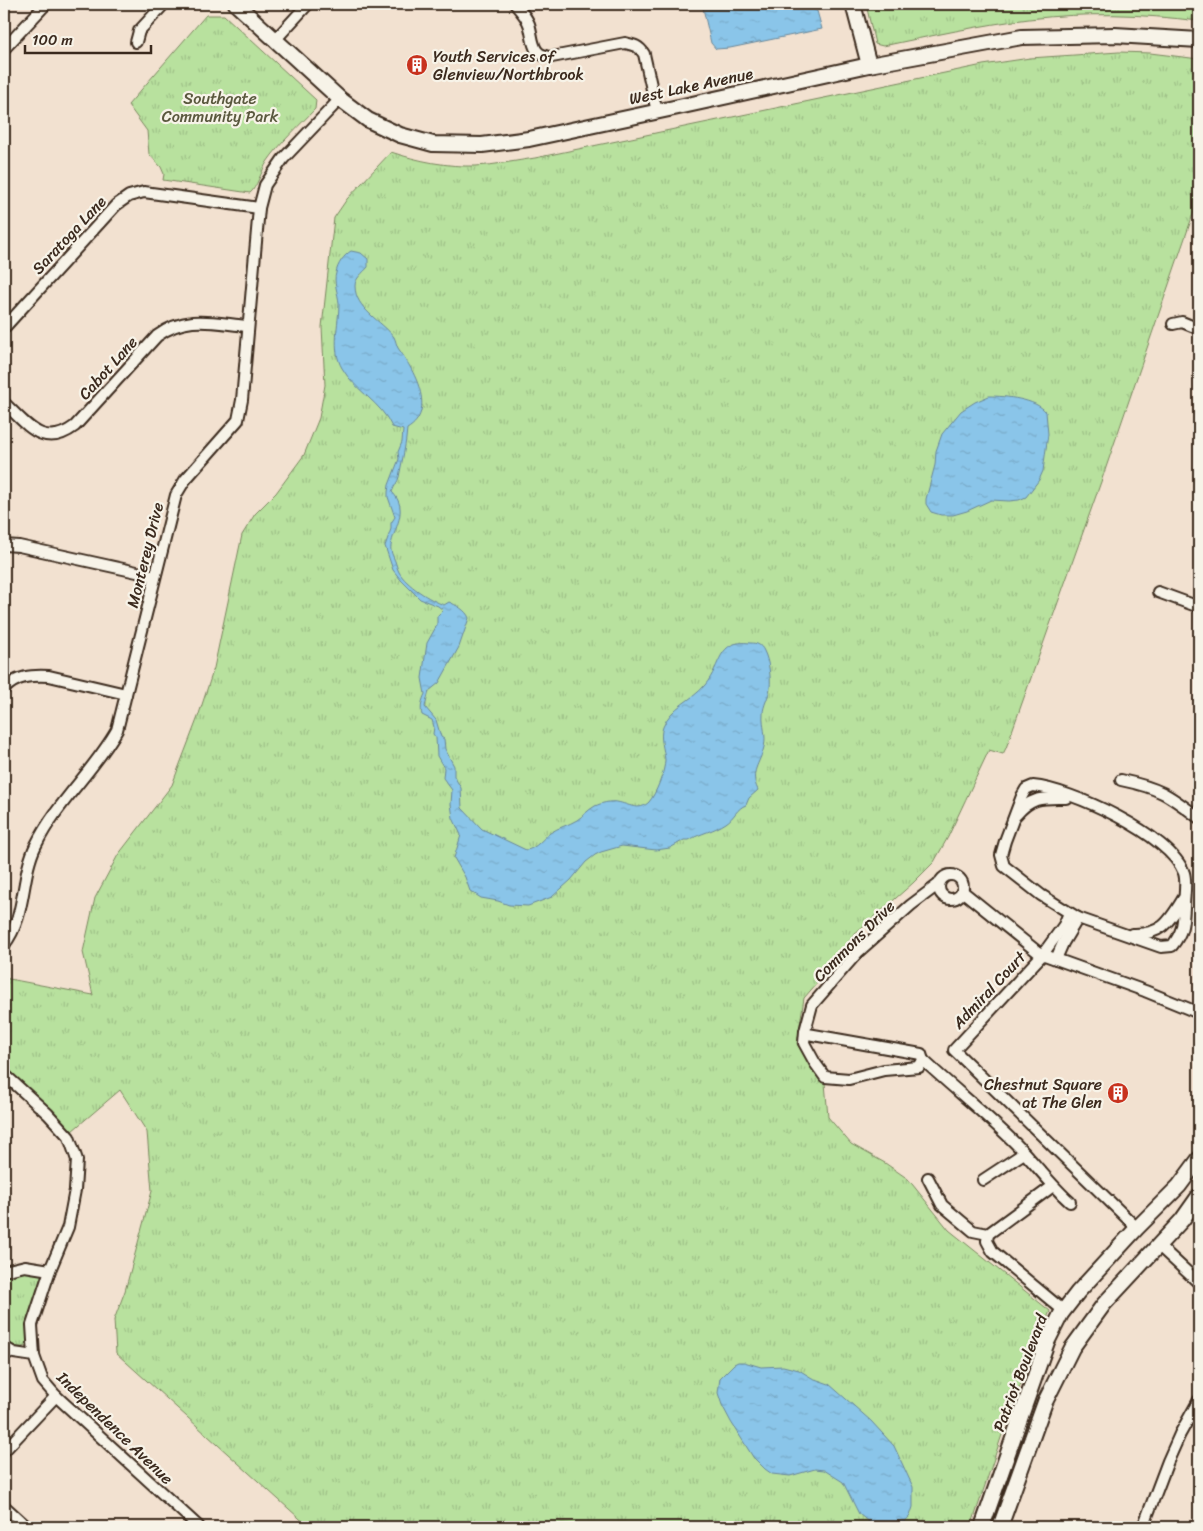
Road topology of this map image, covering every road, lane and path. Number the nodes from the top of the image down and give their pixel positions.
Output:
1 (46, 4) edge
2 (164, 4) edge
3 (236, 4) edge
4 (308, 4) edge
5 (514, 4) edge
6 (853, 4) edge
7 (275, 40) junction
8 (1199, 40) edge
9 (136, 42) dead end
10 (4, 49) edge
11 (869, 64) junction
12 (340, 99) junction
13 (657, 112) junction
14 (259, 208) junction
15 (1173, 324) dead end
16 (248, 326) junction
17 (4, 328) edge
18 (1199, 329) edge
19 (4, 403) edge
20 (4, 545) edge
21 (155, 576) junction
22 (1158, 592) dead end
23 (1199, 607) edge
24 (4, 689) edge
25 (126, 694) junction
26 (1121, 780) dead end
27 (1199, 818) edge
28 (939, 884) junction
29 (962, 891) junction
30 (1184, 898) junction
31 (1073, 916) junction
32 (1126, 934) junction
33 (4, 945) edge
34 (1043, 954) junction
35 (1056, 959) junction
36 (1145, 991) junction
37 (1199, 1006) edge
38 (1199, 1013) edge
39 (805, 1031) junction
40 (923, 1060) junction
41 (4, 1075) edge
42 (1024, 1153) junction
43 (1199, 1159) edge
44 (928, 1178) dead end
45 (983, 1180) dead end
46 (1053, 1186) junction
47 (1199, 1196) edge
48 (1070, 1202) dead end
49 (1137, 1228) junction
50 (988, 1234) junction
51 (1158, 1245) junction
52 (4, 1270) edge
53 (50, 1270) junction
54 (1199, 1283) edge
55 (1064, 1311) junction
56 (4, 1347) edge
57 (34, 1356) junction
58 (56, 1396) junction
59 (1199, 1400) edge
60 (4, 1451) edge
61 (4, 1506) edge
62 (26, 1527) edge
63 (199, 1527) edge
64 (982, 1527) edge
65 (1000, 1527) edge
66 (1143, 1527) edge

1 - 10 street
2 - 9 street
3 - 7 street, West Lake Avenue
4 - 7 street
5 - 13 street
6 - 11 street
7 - 12 street, West Lake Avenue
8 - 11 street, West Lake Avenue
11 - 13 street, West Lake Avenue
12 - 13 street, West Lake Avenue
12 - 14 street, Monterey Drive
14 - 16 street, Monterey Drive
14 - 17 street, Saratoga Lane
15 - 18 street
16 - 19 street, Cabot Lane
16 - 21 street, Monterey Drive
20 - 21 street
21 - 25 street, Monterey Drive
22 - 23 street
24 - 25 street
25 - 33 street, Monterey Drive
26 - 27 street
28 - 29 street
28 - 29 street
28 - 39 street, Commons Drive
29 - 34 street
30 - 31 street
30 - 32 street
30 - 32 street
31 - 32 street
31 - 34 street, Admiral Court
31 - 35 street
34 - 35 street
34 - 49 street, Admiral Court
35 - 36 street
36 - 37 street
36 - 38 street
39 - 40 street
39 - 40 street, Commons Drive
40 - 42 street
41 - 53 street, Independence Avenue
42 - 45 street
42 - 46 street
43 - 49 street, Patriot Boulevard
44 - 50 street
46 - 48 street
46 - 50 street
47 - 51 street, Patriot Boulevard
49 - 55 street, Patriot Boulevard
50 - 55 street
51 - 54 street
51 - 65 street, Patriot Boulevard
52 - 53 street
53 - 57 street, Independence Avenue
55 - 64 street, Patriot Boulevard
56 - 57 street
57 - 58 street, Independence Avenue
58 - 60 street
58 - 63 street, Independence Avenue
59 - 66 street
61 - 62 street

